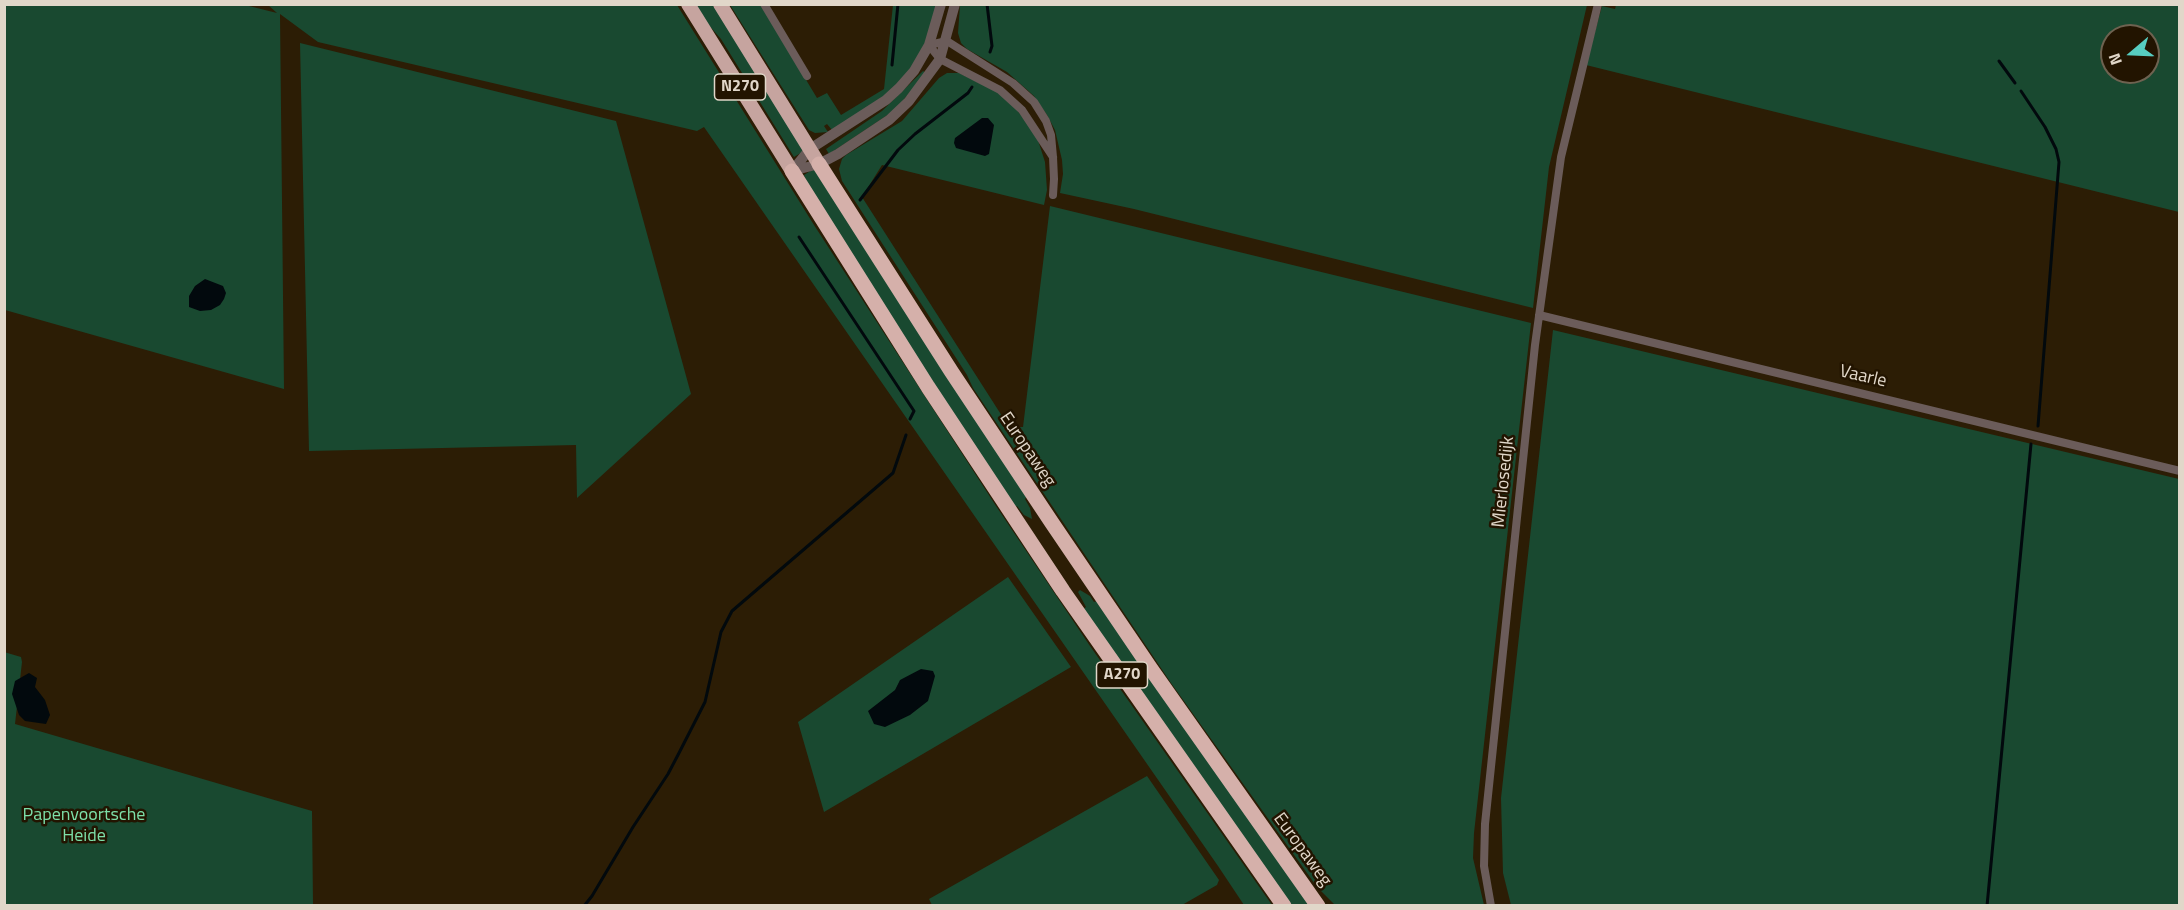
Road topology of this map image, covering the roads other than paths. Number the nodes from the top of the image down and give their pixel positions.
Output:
1 (688, 4) edge
2 (720, 4) edge
3 (764, 4) edge
4 (940, 4) edge
5 (955, 4) edge
6 (1598, 4) edge
7 (946, 41) junction
8 (929, 45) junction
9 (940, 59) junction
10 (807, 76) dead end
11 (810, 149) junction
12 (1053, 158) junction
13 (819, 164) junction
14 (792, 171) junction
15 (1053, 195) dead end
16 (1539, 315) junction
17 (2180, 471) edge
18 (1304, 887) junction
19 (1284, 906) edge
20 (1318, 906) edge
21 (1330, 906) edge
22 (1491, 906) edge

1 - 14 highway, N270
2 - 11 highway, Europaweg / N270
3 - 10 street
4 - 8 street
5 - 7 street
6 - 16 street, Mierlosedijk
7 - 8 street
7 - 9 street
7 - 12 street
8 - 9 street
8 - 11 street
9 - 12 street
9 - 13 street
11 - 13 highway, Europaweg / N270
11 - 14 street
12 - 15 street
13 - 14 street
13 - 18 highway, Europaweg / A270
14 - 19 highway, A270
16 - 17 street, Vaarle
16 - 22 street, Mierlosedijk
18 - 20 highway, Europaweg / A270
18 - 21 highway, A270

